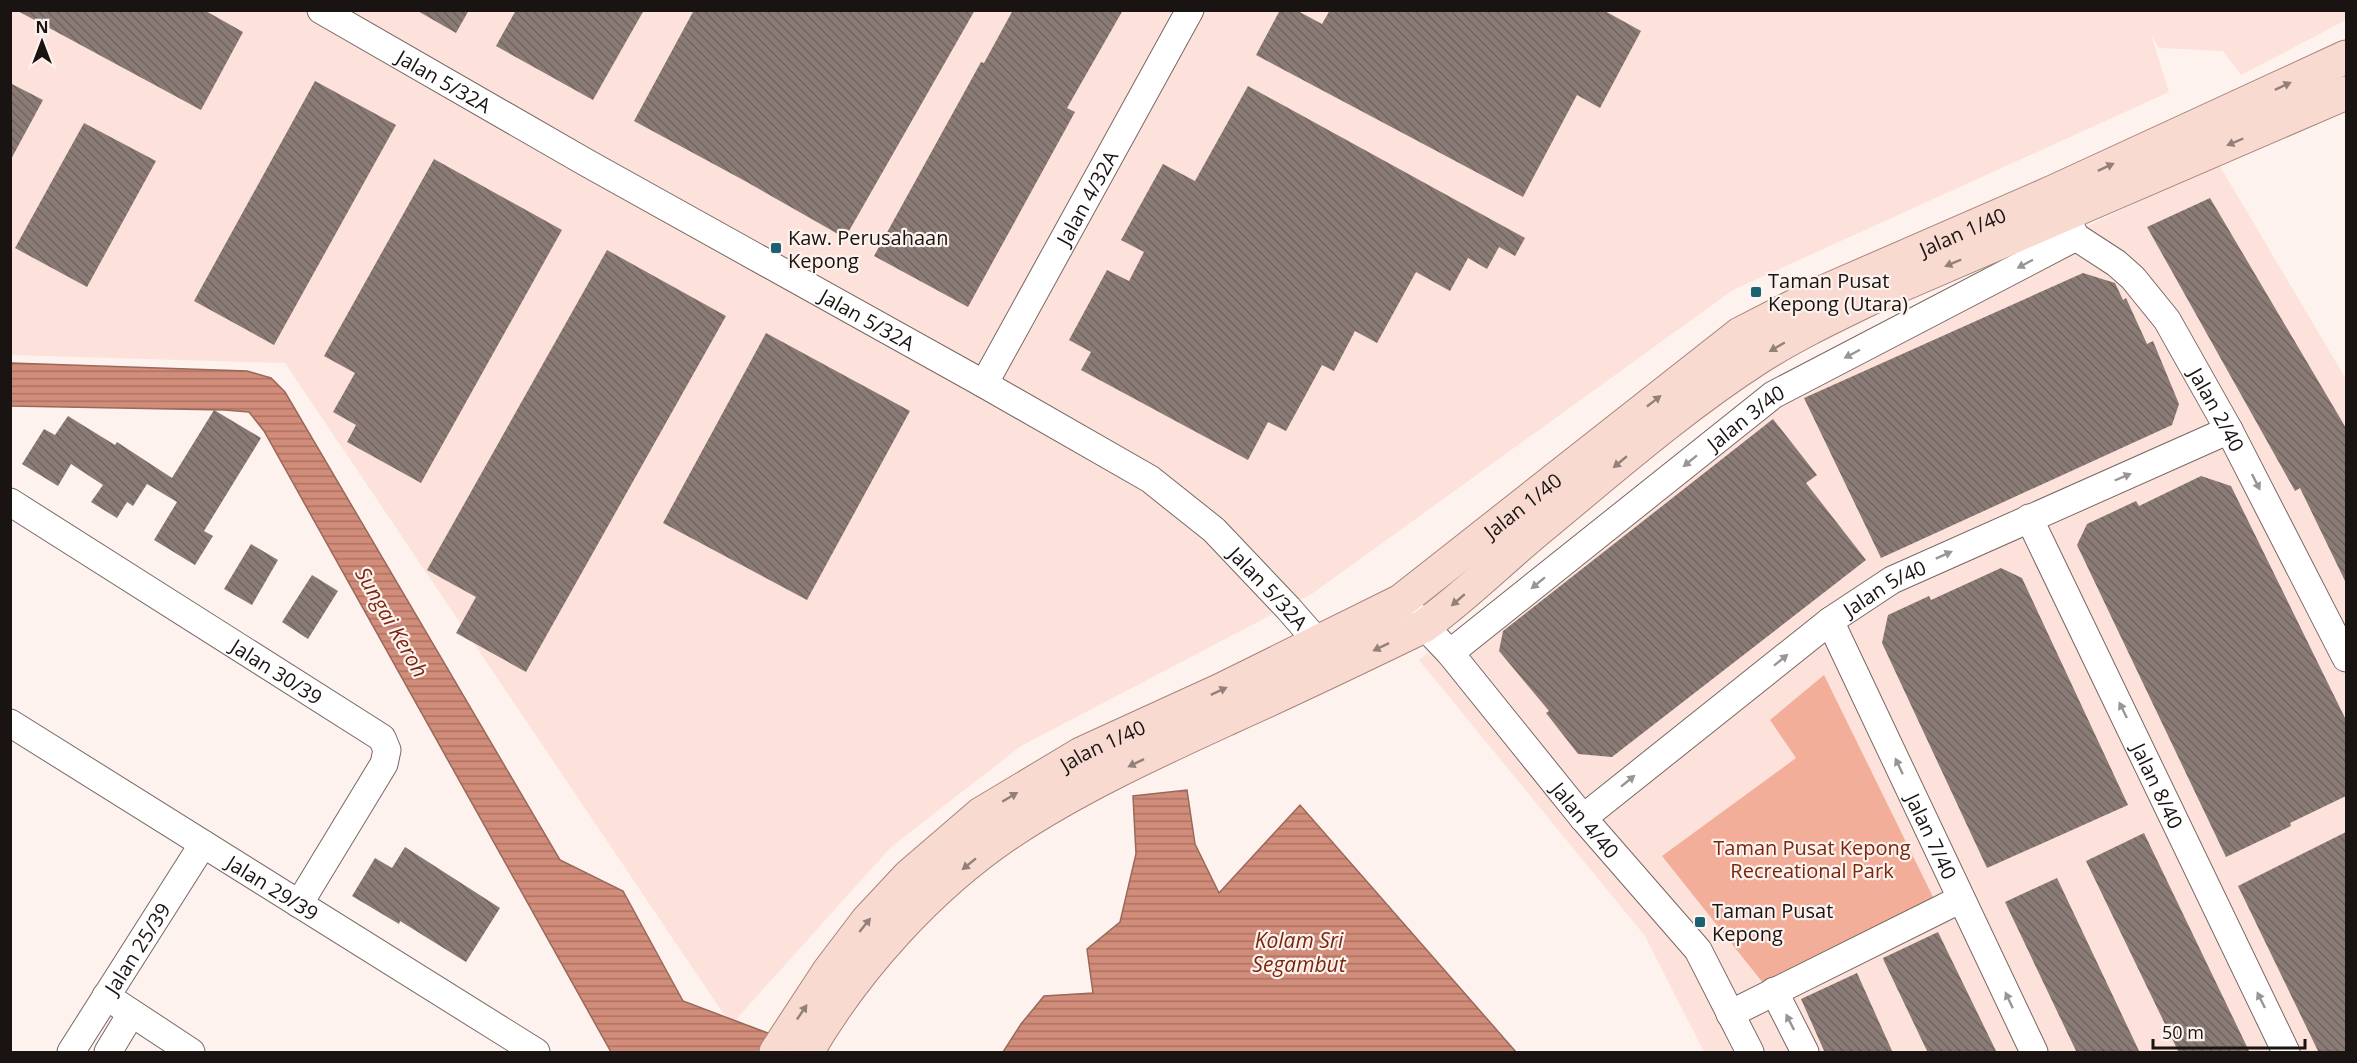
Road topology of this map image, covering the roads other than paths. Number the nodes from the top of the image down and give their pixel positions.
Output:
1 (321, 10) edge
2 (1190, 10) edge
3 (2346, 57) edge
4 (2346, 93) edge
5 (2065, 215) junction
6 (984, 384) junction
7 (2229, 430) junction
8 (10, 502) edge
9 (2029, 518) junction
10 (1401, 601) junction
11 (1830, 621) junction
12 (1424, 626) junction
13 (1450, 653) junction
14 (1329, 655) junction
15 (2346, 658) edge
16 (10, 723) edge
17 (1583, 818) junction
18 (203, 844) junction
19 (1961, 899) junction
20 (299, 904) junction
21 (840, 979) junction
22 (1774, 991) junction
23 (106, 996) junction
24 (131, 1014) junction
25 (1730, 1014) junction
26 (71, 1053) edge
27 (108, 1053) edge
28 (191, 1053) edge
29 (536, 1053) edge
30 (776, 1053) edge
31 (807, 1053) edge
32 (1750, 1053) edge
33 (1805, 1053) edge
34 (2034, 1053) edge
35 (2286, 1053) edge

1 - 6 street, Jalan 5/32A
2 - 6 street, Jalan 4/32A
5 -> 3 main road, Jalan 1/40
4 -> 5 main road, Jalan 1/40
5 - 7 street, Jalan 2/40
10 -> 5 main road, Jalan 1/40
5 -> 12 main road, Jalan 1/40
5 -> 13 street, Jalan 3/40
6 - 14 street, Jalan 5/32A
9 -> 7 street, Jalan 5/40
7 -> 15 street, Jalan 2/40
8 - 20 street, Jalan 30/39
11 -> 9 street, Jalan 5/40
35 -> 9 street, Jalan 8/40
10 - 12 street, Jalan 4/40
10 - 14 main road, Jalan 1/40
17 -> 11 street, Jalan 5/40
19 -> 11 street, Jalan 7/40
12 - 13 street, Jalan 4/40
12 -> 14 main road, Jalan 1/40
13 - 17 street, Jalan 4/40
14 - 21 main road, Jalan 1/40
16 - 18 street, Jalan 29/39
17 - 25 street, Jalan 4/40
18 - 20 street, Jalan 29/39
18 - 23 street, Jalan 25/39
19 - 22 street
34 -> 19 street, Jalan 7/40
20 - 29 street, Jalan 29/39
30 -> 21 main road, Jalan 1/40
21 - 31 main road, Jalan 1/40
22 - 25 street
33 -> 22 street
23 - 24 street
23 - 26 street, Jalan 25/39
24 - 27 street, Jalan 25/39
24 - 28 street
25 - 32 street, Jalan 4/40

